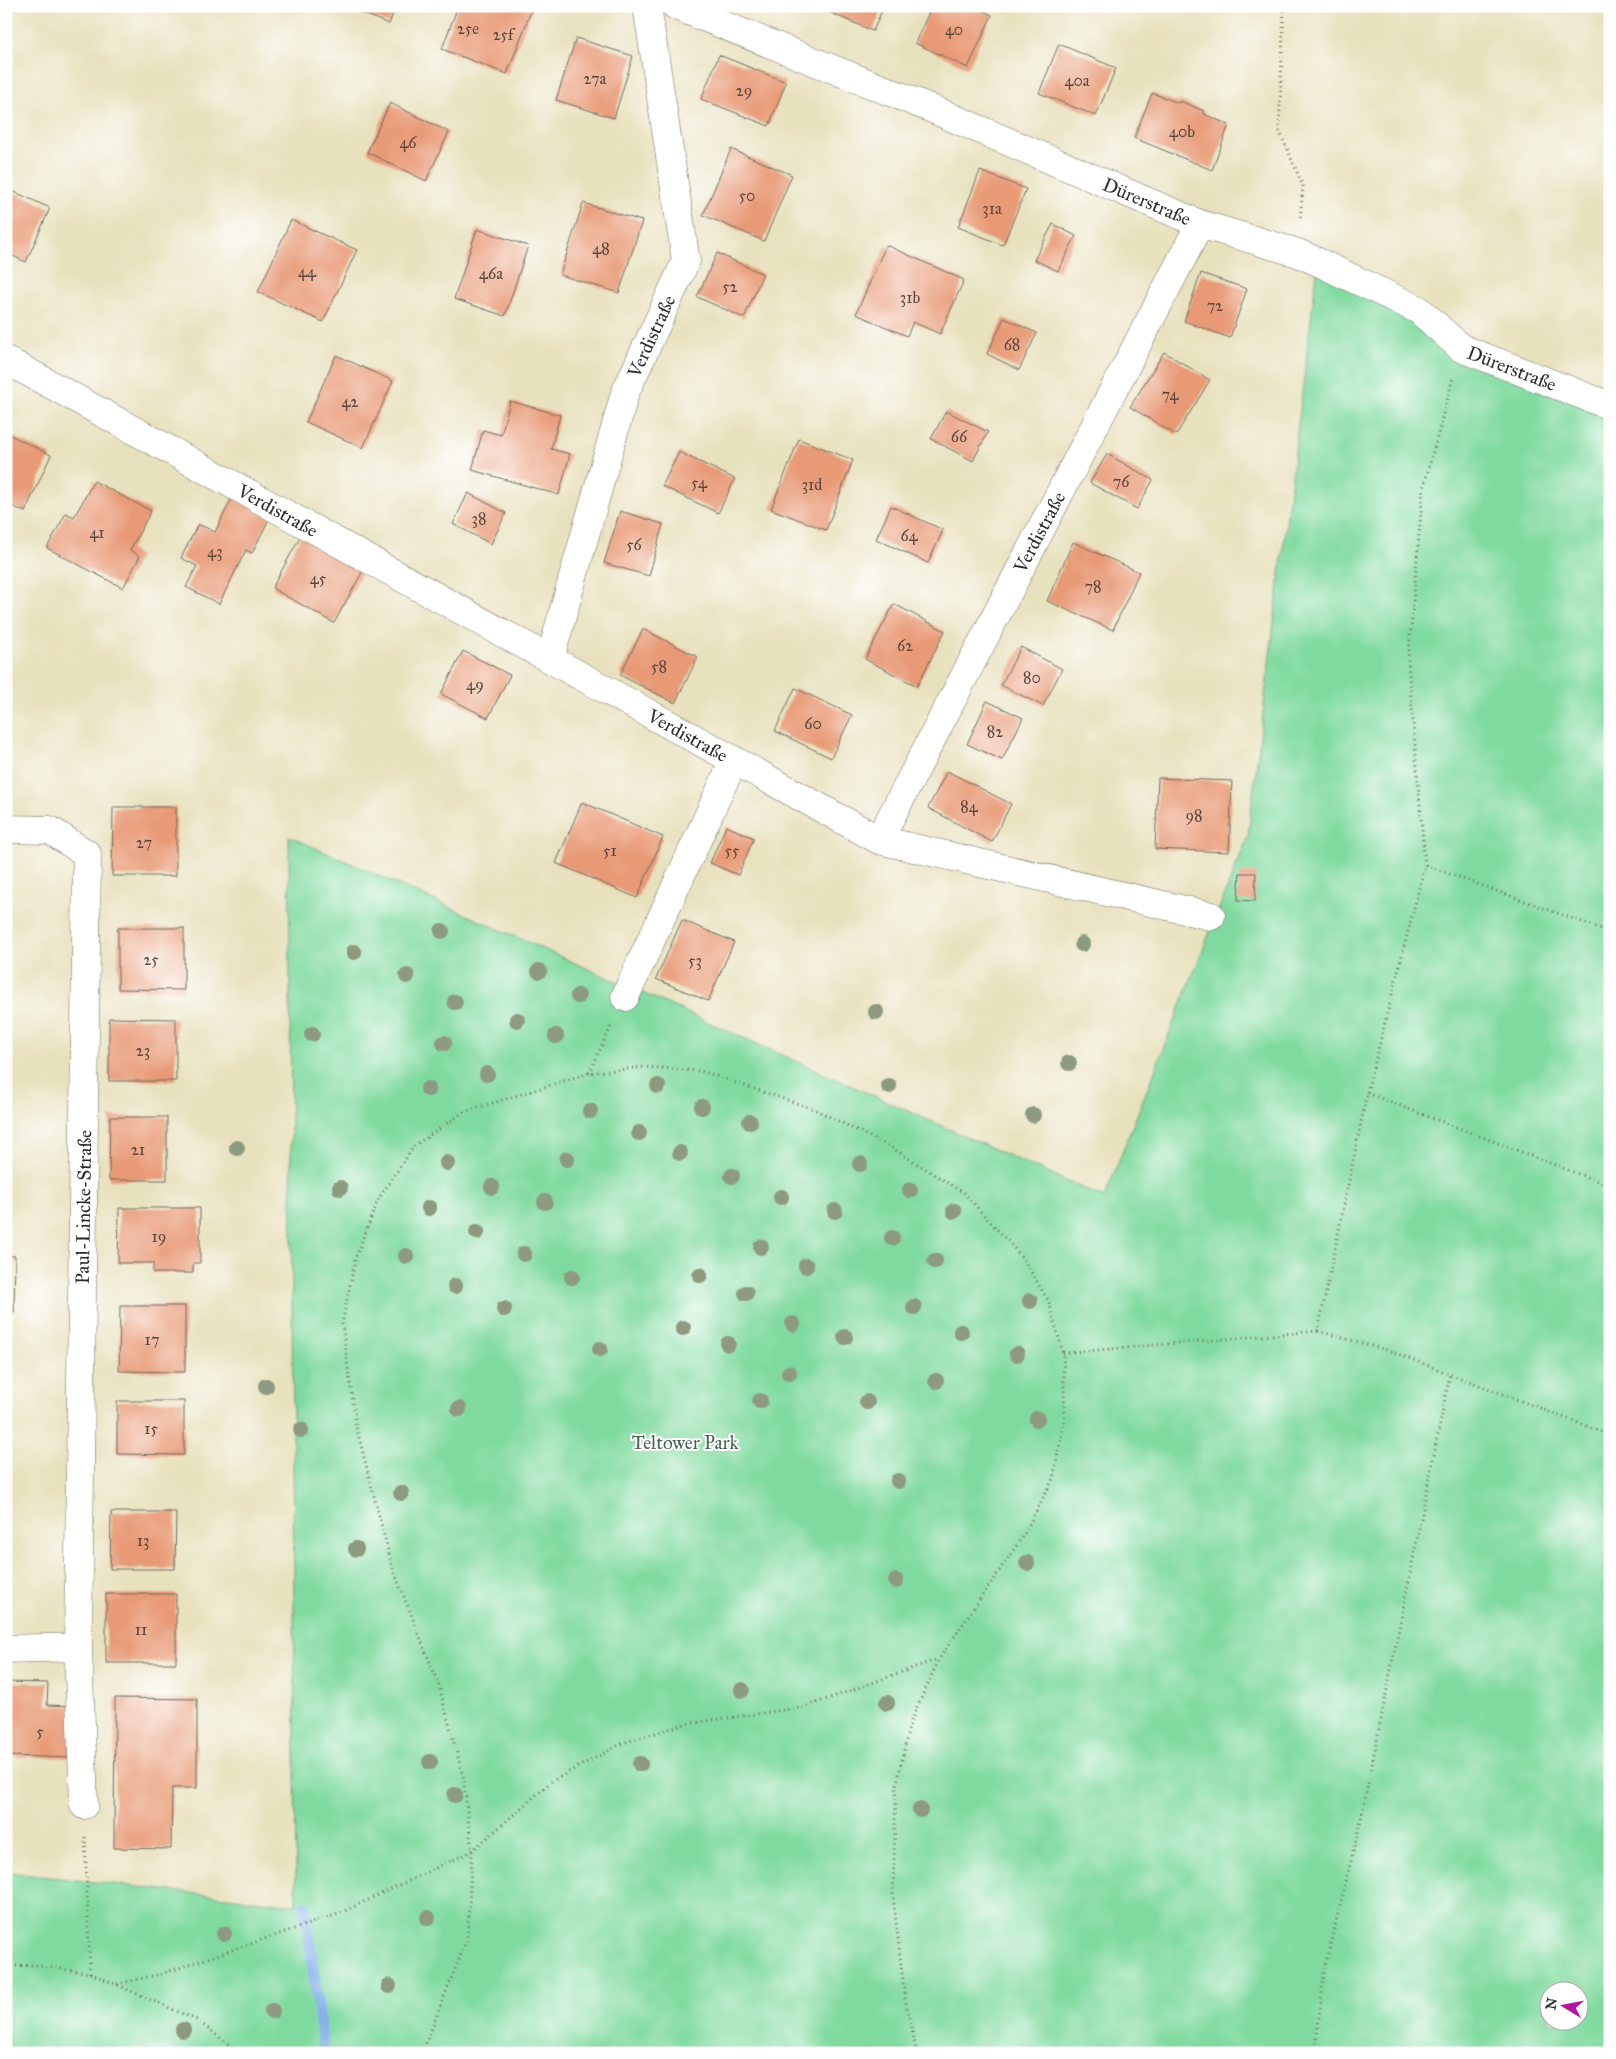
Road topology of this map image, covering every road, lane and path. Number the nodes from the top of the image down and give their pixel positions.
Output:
1 (648, 6) edge
2 (676, 6) edge
3 (1284, 6) edge
4 (1200, 224) junction
5 (1298, 253) junction
6 (1461, 348) junction
7 (6, 360) edge
8 (1610, 406) edge
9 (550, 659) junction
10 (734, 760) junction
11 (6, 829) edge
12 (878, 840) junction
13 (1425, 864) junction
14 (1211, 916) dead end
15 (1610, 932) edge
16 (624, 997) joint
17 (589, 1073) junction
18 (1367, 1093) junction
19 (1610, 1186) edge
20 (1318, 1331) junction
21 (1062, 1354) junction
22 (1450, 1374) junction
23 (1610, 1435) edge
24 (78, 1647) junction
25 (6, 1649) edge
26 (939, 1659) junction
27 (84, 1805) joint
28 (472, 1851) junction
29 (6, 1966) edge
30 (90, 1974) junction
31 (117, 1984) junction
32 (240, 2053) edge
33 (422, 2053) edge
34 (917, 2053) edge
35 (1315, 2053) edge

1 - 9 street, Verdistraße
2 - 4 street, Dürerstraße
3 - 5 path
4 - 5 street, Dürerstraße
4 - 12 street, Verdistraße
5 - 6 street, Dürerstraße
6 - 8 street, Dürerstraße
6 - 13 path
7 - 9 street, Verdistraße
9 - 10 street, Verdistraße
10 - 12 street, Verdistraße
10 - 16 street
11 - 24 street, Paul-Lincke-Straße
12 - 14 street, Verdistraße
13 - 15 path
13 - 18 path
16 - 17 path
17 - 21 path
17 - 28 path
18 - 19 path
18 - 20 path
20 - 21 path
20 - 22 path
21 - 26 path
22 - 23 path
22 - 35 path
24 - 25 street
24 - 27 street, Paul-Lincke-Straße
26 - 28 path
26 - 34 path
27 - 30 path
28 - 31 path
28 - 33 path
29 - 30 path
30 - 31 path
31 - 32 path

